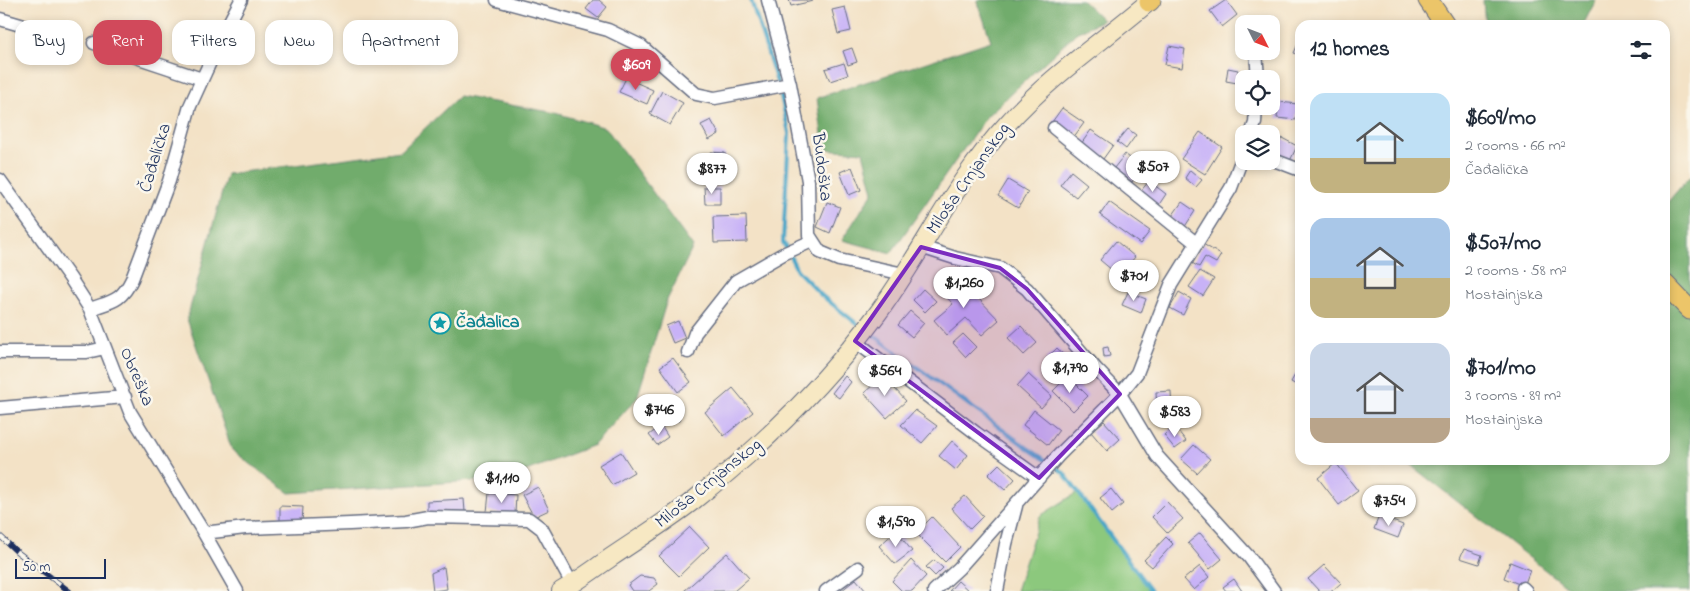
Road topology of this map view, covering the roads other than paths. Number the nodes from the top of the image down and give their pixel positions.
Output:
1 (242, 0) edge
2 (497, 0) edge
3 (768, 0) edge
4 (1419, 0) edge
5 (1151, 1) edge
6 (1437, 13) edge
7 (0, 19) edge
8 (15, 23) edge
9 (160, 65) edge
10 (202, 79) junction
11 (790, 84) junction
12 (1054, 128) dead end
13 (1280, 162) edge
14 (1295, 168) edge
15 (1238, 170) edge
16 (0, 180) edge
17 (812, 241) junction
18 (1197, 244) junction
19 (922, 247) junction
20 (904, 274) junction
21 (1670, 289) edge
22 (90, 309) junction
23 (1690, 310) edge
24 (858, 337) junction
25 (105, 348) junction
26 (0, 352) edge
27 (688, 352) dead end
28 (1120, 394) junction
29 (125, 397) junction
30 (0, 408) edge
31 (1041, 476) junction
32 (1017, 504) junction
33 (204, 533) junction
34 (858, 568) dead end
35 (566, 588) edge
36 (237, 591) edge
37 (826, 591) edge
38 (934, 591) edge
39 (998, 591) edge
40 (1274, 591) edge

1 - 10 street, Čađalička
2 - 11 street
3 - 11 street, Budoška
4 - 6 main road
5 - 19 main road, Miloša Crnjanskog
7 - 8 street
9 - 10 street
10 - 22 street, Čađalička
11 - 17 street, Budoška
12 - 18 street
13 - 14 street
15 - 18 street
16 - 22 street, Obreška
17 - 20 street
17 - 27 street
18 - 28 street
19 - 20 main road, Miloša Crnjanskog
19 - 28 street
20 - 24 main road, Miloša Crnjanskog
21 - 23 main road
22 - 25 street, Obreška
24 - 31 street
24 - 35 main road, Miloša Crnjanskog
25 - 26 street
25 - 29 street, Obreška
28 - 31 street
28 - 40 street
29 - 30 street
29 - 33 street, Obreška
31 - 32 street
32 - 38 street
32 - 39 street
33 - 35 street
33 - 36 street, Obreška
34 - 37 street

